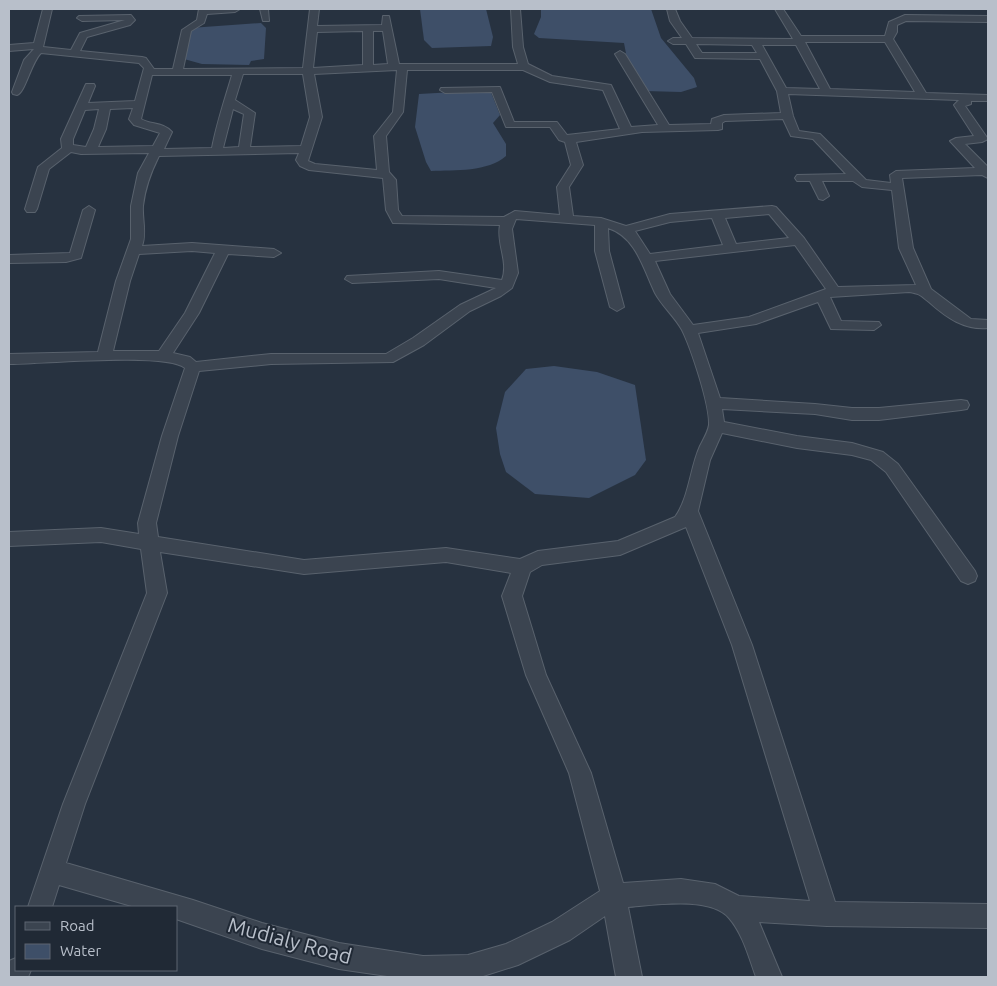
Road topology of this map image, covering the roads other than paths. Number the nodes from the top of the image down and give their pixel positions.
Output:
1 (47, 9) edge
2 (235, 9) edge
3 (264, 9) edge
4 (314, 9) edge
5 (516, 9) edge
6 (671, 9) edge
7 (779, 9) edge
8 (203, 10) edge
9 (131, 13) edge
10 (386, 17) dead end
11 (82, 18) dead end
12 (266, 19) dead end
13 (988, 19) edge
14 (388, 28) junction
15 (311, 29) junction
16 (368, 29) junction
17 (888, 39) junction
18 (799, 40) junction
19 (673, 41) dead end
20 (689, 41) junction
21 (756, 42) junction
22 (9, 48) edge
23 (39, 48) junction
24 (74, 53) junction
25 (620, 54) dead end
26 (763, 56) junction
27 (523, 66) junction
28 (398, 67) junction
29 (368, 68) junction
30 (308, 71) junction
31 (148, 72) junction
32 (177, 73) junction
33 (238, 73) junction
34 (90, 86) dead end
35 (445, 90) dead end
36 (782, 91) junction
37 (826, 91) junction
38 (17, 92) dead end
39 (923, 97) junction
40 (963, 98) junction
41 (988, 98) edge
42 (230, 103) junction
43 (139, 104) junction
44 (105, 106) junction
45 (82, 107) junction
46 (787, 116) junction
47 (665, 128) junction
48 (628, 130) junction
49 (570, 139) junction
50 (68, 148) junction
51 (306, 149) junction
52 (91, 150) junction
53 (244, 150) junction
54 (157, 151) junction
55 (217, 151) junction
56 (987, 172) edge
57 (383, 173) junction
58 (855, 177) junction
59 (801, 178) dead end
60 (814, 178) junction
61 (898, 187) junction
62 (823, 196) dead end
63 (31, 209) dead end
64 (89, 210) dead end
65 (717, 214) junction
66 (568, 218) junction
67 (506, 221) junction
68 (601, 222) junction
69 (625, 230) junction
70 (799, 241) junction
71 (224, 248) junction
72 (731, 248) junction
73 (134, 250) junction
74 (274, 253) dead end
75 (9, 258) edge
76 (646, 258) junction
77 (352, 279) dead end
78 (507, 285) junction
79 (925, 290) junction
80 (828, 293) junction
81 (617, 307) dead end
82 (988, 324) edge
83 (874, 325) dead end
84 (689, 330) junction
85 (105, 355) junction
86 (163, 356) junction
87 (9, 359) edge
88 (193, 367) junction
89 (713, 403) junction
90 (961, 405) dead end
91 (717, 426) junction
92 (689, 511) junction
93 (9, 539) edge
94 (150, 543) junction
95 (522, 567) junction
96 (968, 576) dead end
97 (53, 871) junction
98 (614, 896) junction
99 (40, 906) edge
100 (173, 906) edge
101 (178, 908) edge
102 (737, 908) junction
103 (827, 914) junction
104 (988, 916) edge
105 (422, 973) edge
106 (630, 977) edge
107 (769, 977) edge

1 - 23 street
2 - 8 street
3 - 12 street
4 - 15 street
5 - 27 street
6 - 20 street
7 - 18 street
8 - 32 street
9 - 11 street
9 - 24 street
10 - 14 street
13 - 17 street
14 - 16 street
14 - 28 street
15 - 16 street
15 - 30 street
16 - 29 street
17 - 18 street
17 - 39 street
18 - 21 street
18 - 37 street
19 - 20 street
20 - 21 street
20 - 26 street
21 - 26 street
22 - 23 street
23 - 24 street
23 - 38 street
24 - 31 street
25 - 47 street
26 - 36 street
27 - 28 street
27 - 48 street
28 - 29 street
28 - 57 street
29 - 30 street
30 - 33 street
30 - 51 street
31 - 32 street
31 - 43 street
32 - 33 street
33 - 42 street
34 - 45 street
35 - 49 street
36 - 37 street
36 - 46 street
37 - 39 street
39 - 40 street
40 - 41 street
40 - 56 street
42 - 53 street
42 - 55 street
43 - 44 street
43 - 54 street
44 - 45 street
44 - 52 street
45 - 50 street
46 - 47 street
46 - 58 street
47 - 48 street
48 - 49 street
49 - 66 street
50 - 52 street
50 - 63 street
51 - 53 street
51 - 57 street
52 - 54 street
53 - 55 street
54 - 55 street
54 - 73 street
56 - 61 street
57 - 67 street
58 - 60 street
58 - 61 street
59 - 60 street
60 - 62 street
61 - 79 street
64 - 75 street
65 - 69 street
65 - 70 street
65 - 72 street
66 - 67 street
66 - 68 street
67 - 78 street
68 - 69 street
68 - 81 street
69 - 76 street
70 - 72 street
70 - 80 street
71 - 73 street
71 - 74 street
71 - 86 street
72 - 76 street
73 - 85 street
76 - 84 street
77 - 78 street
78 - 88 street
79 - 80 street
79 - 82 street
80 - 83 street
80 - 84 street
84 - 89 street
85 - 86 street
85 - 87 street
86 - 88 street
88 - 94 street
89 - 90 street
89 - 91 street
91 - 92 street
91 - 96 street
92 - 95 street
92 - 103 street
93 - 94 street
94 - 95 street
94 - 97 street
95 - 98 street
97 - 99 street
97 - 100 street, Mudialy Road
98 - 102 street, Mudialy Road
98 - 105 street, Mudialy Road
98 - 106 street
101 - 105 street, Mudialy Road
102 - 103 street
102 - 107 street
103 - 104 street

